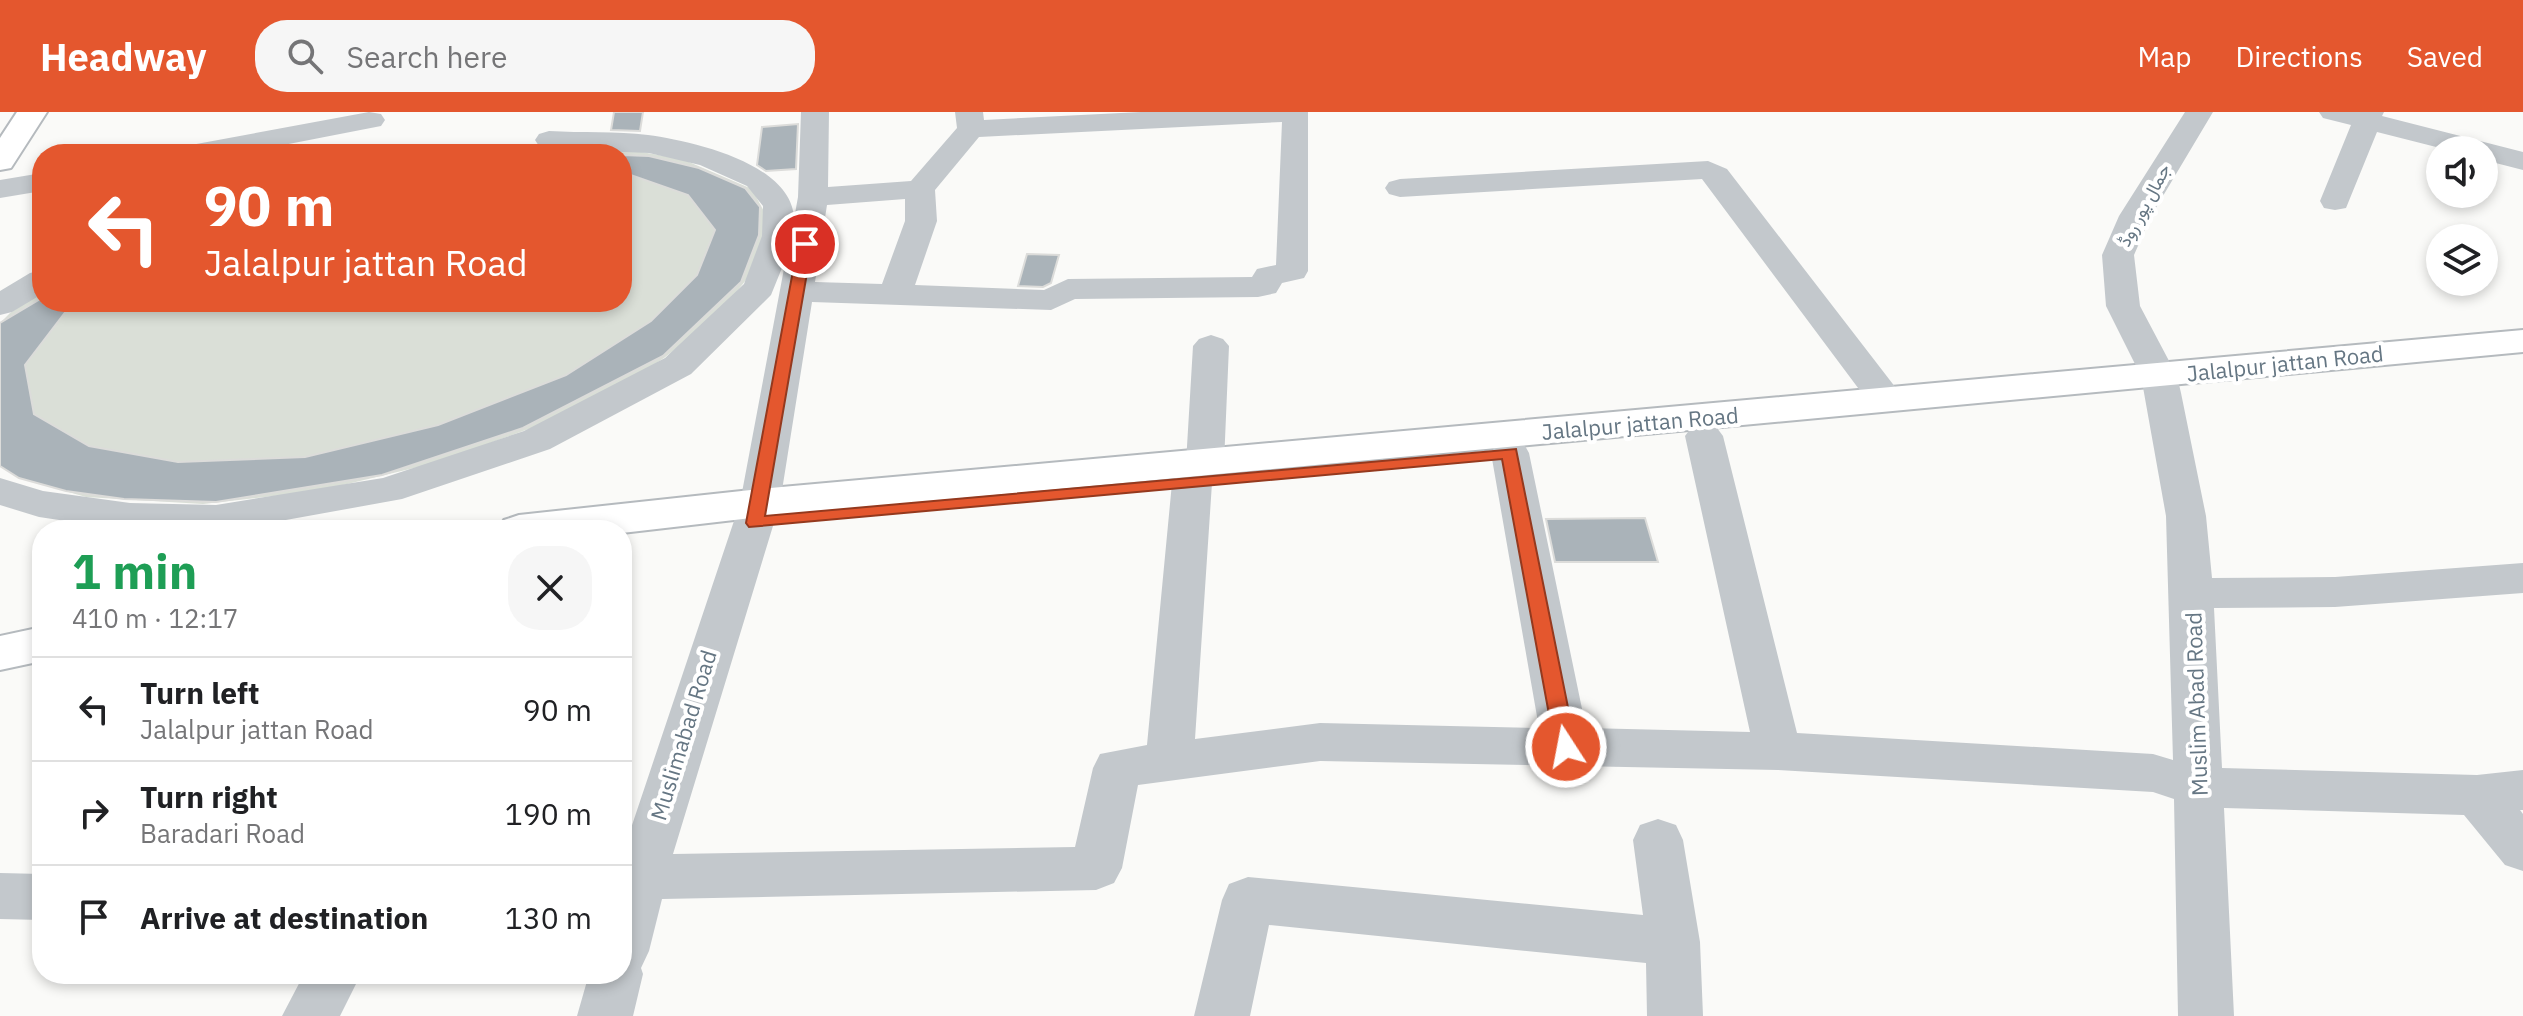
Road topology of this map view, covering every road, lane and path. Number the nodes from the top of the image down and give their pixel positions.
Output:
1 (7, 112) edge
2 (32, 112) edge
3 (815, 112) edge
4 (2199, 112) edge
5 (2333, 112) edge
6 (2369, 116) edge
7 (371, 120) dead end
8 (970, 121) edge
9 (0, 122) edge
10 (2436, 136) edge
11 (549, 140) dead end
12 (244, 144) edge
13 (2498, 154) edge
14 (0, 161) edge
15 (2523, 161) edge
16 (32, 184) edge
17 (1400, 188) dead end
18 (0, 189) edge
19 (920, 189) junction
20 (813, 197) junction
21 (2335, 201) dead end
22 (32, 286) edge
23 (796, 291) junction
24 (895, 294) junction
25 (0, 305) edge
26 (2523, 341) edge
27 (1211, 346) dead end
28 (2523, 359) edge
29 (2161, 385) junction
30 (1886, 400) junction
31 (1704, 436) junction
32 (1510, 453) junction
33 (1365, 458) junction
34 (1198, 473) junction
35 (0, 491) edge
36 (758, 513) junction
37 (297, 517) edge
38 (632, 522) edge
39 (632, 534) edge
40 (2523, 578) edge
41 (2192, 593) junction
42 (32, 626) edge
43 (0, 632) edge
44 (32, 646) edge
45 (0, 653) edge
46 (1566, 747) junction
47 (1778, 751) junction
48 (1170, 761) junction
49 (2199, 787) junction
50 (2500, 792) edge
51 (1658, 840) dead end
52 (2523, 850) edge
53 (641, 877) junction
54 (0, 896) edge
55 (32, 897) edge
56 (632, 912) edge
57 (1673, 942) junction
58 (328, 984) edge
59 (613, 984) edge
60 (310, 1016) edge
61 (605, 1016) edge
62 (1222, 1016) edge
63 (1675, 1016) edge
64 (2206, 1016) edge

1 - 9 main road
2 - 14 main road
3 - 20 street, Muslimabad Road
4 - 29 street, جمال پور روڈ
5 - 6 street
6 - 10 street
6 - 21 street
7 - 12 street
8 - 19 street
8 - 24 street
11 - 37 street
13 - 15 street
16 - 18 street
17 - 30 street
19 - 20 street
19 - 24 street
20 - 23 street, Muslimabad Road
22 - 25 street
23 - 24 street
23 - 36 street, Muslimabad Road
26 - 29 main road, Jalalpur jattan Road
27 - 34 street
28 - 29 main road, Jalalpur jattan Road
29 - 30 main road, Jalalpur jattan Road
29 - 31 main road, Jalalpur jattan Road
29 - 41 street, Muslim Abad Road
30 - 33 main road, Jalalpur jattan Road
31 - 32 main road, Jalalpur jattan Road
31 - 47 street
32 - 33 main road, Jalalpur jattan Road
32 - 46 street
33 - 34 main road, Jalalpur jattan Road
34 - 36 main road, Jalalpur jattan Road
34 - 48 street
35 - 37 street
36 - 38 main road, Jalalpur jattan Road
36 - 39 main road, Jalalpur jattan Road
36 - 53 street, Muslimabad Road
40 - 41 street
41 - 49 street, Muslim Abad Road
42 - 43 main road
44 - 45 main road
46 - 47 street
46 - 48 street
47 - 49 street
48 - 53 street
49 - 50 street
49 - 64 street, Muslim Abad Road
50 - 52 street
51 - 57 street
53 - 56 street, Muslimabad Road
54 - 55 street
57 - 62 street
57 - 63 street
58 - 60 street
59 - 61 street

